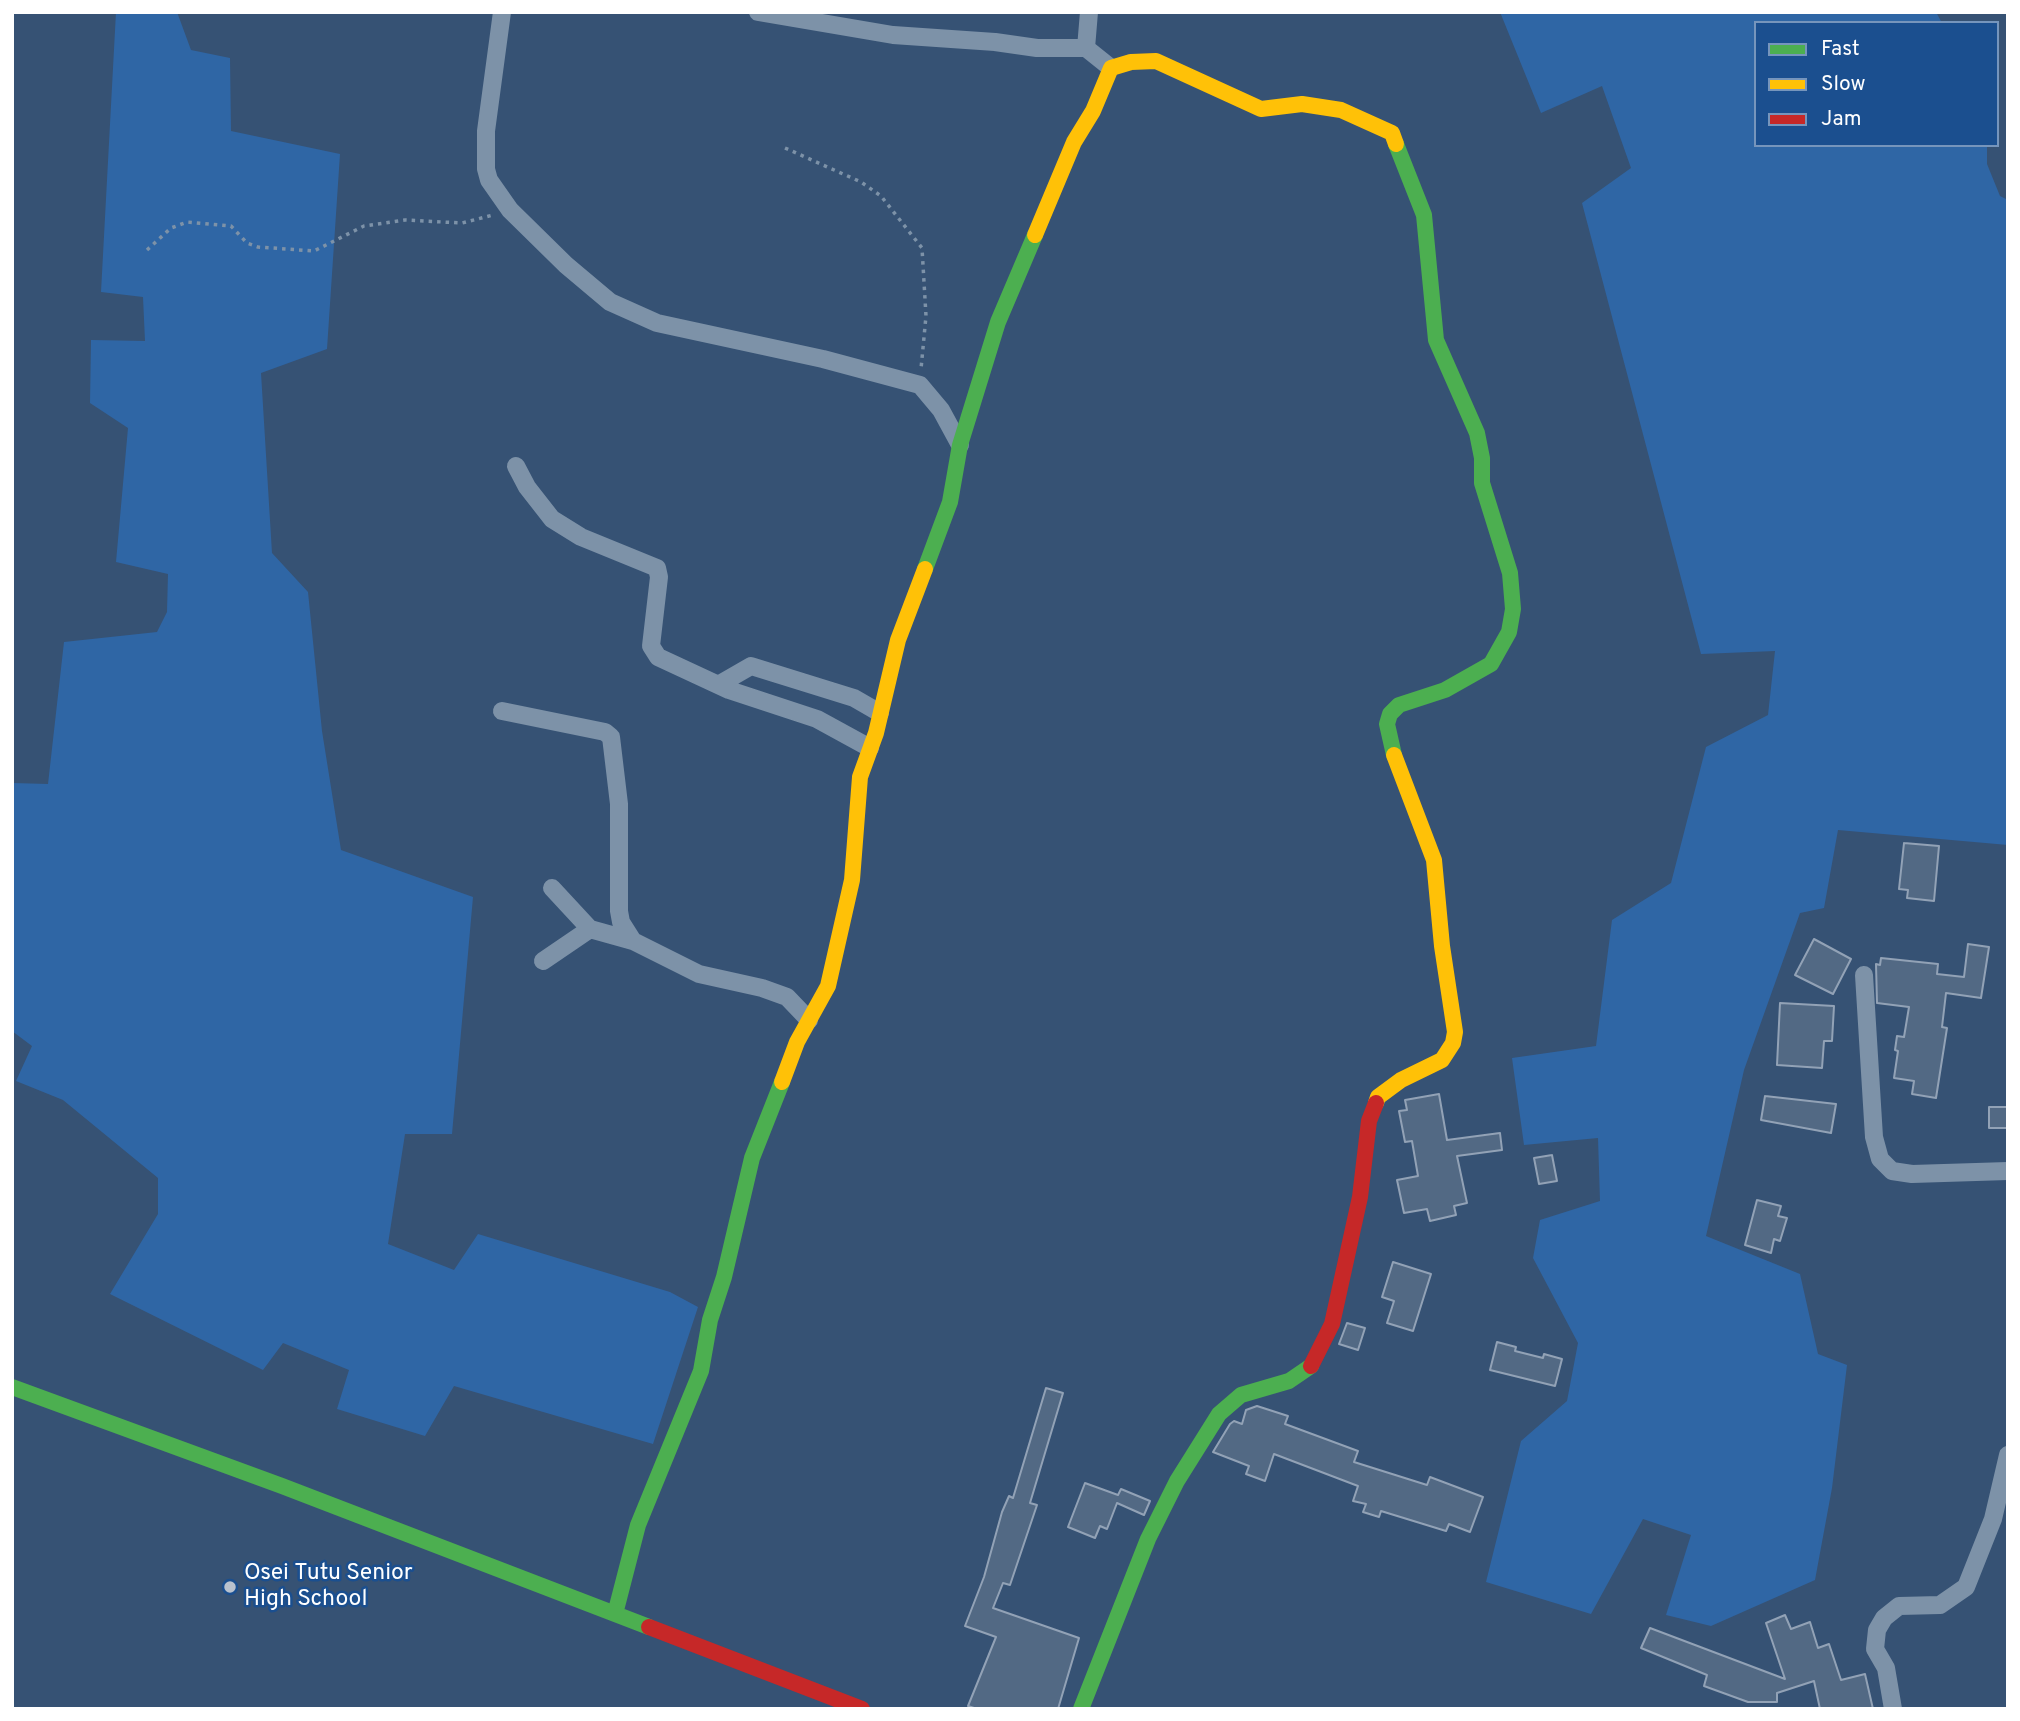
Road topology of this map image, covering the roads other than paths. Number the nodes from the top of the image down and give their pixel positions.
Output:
1 (502, 12) edge
2 (758, 12) edge
3 (1088, 12) edge
4 (1086, 48) junction
5 (1111, 68) junction
6 (960, 445) junction
7 (516, 466) dead end
8 (718, 685) junction
9 (502, 711) dead end
10 (880, 713) junction
11 (870, 748) junction
12 (552, 888) dead end
13 (590, 929) junction
14 (633, 941) junction
15 (543, 961) dead end
16 (1864, 975) dead end
17 (809, 1020) junction
18 (2008, 1171) edge
19 (12, 1387) edge
20 (2007, 1459) edge
21 (615, 1614) junction
22 (862, 1709) edge
23 (1080, 1709) edge
24 (1893, 1709) edge

1 - 6 street
2 - 4 street
3 - 4 street
4 - 5 street
5 - 6 street
5 - 23 street
6 - 10 street
7 - 8 street
8 - 10 street
8 - 11 street
9 - 14 street
10 - 11 street
11 - 17 street
12 - 13 street
13 - 14 street
13 - 15 street
14 - 17 street
16 - 18 street
17 - 21 street
19 - 21 street
20 - 24 street
21 - 22 street

